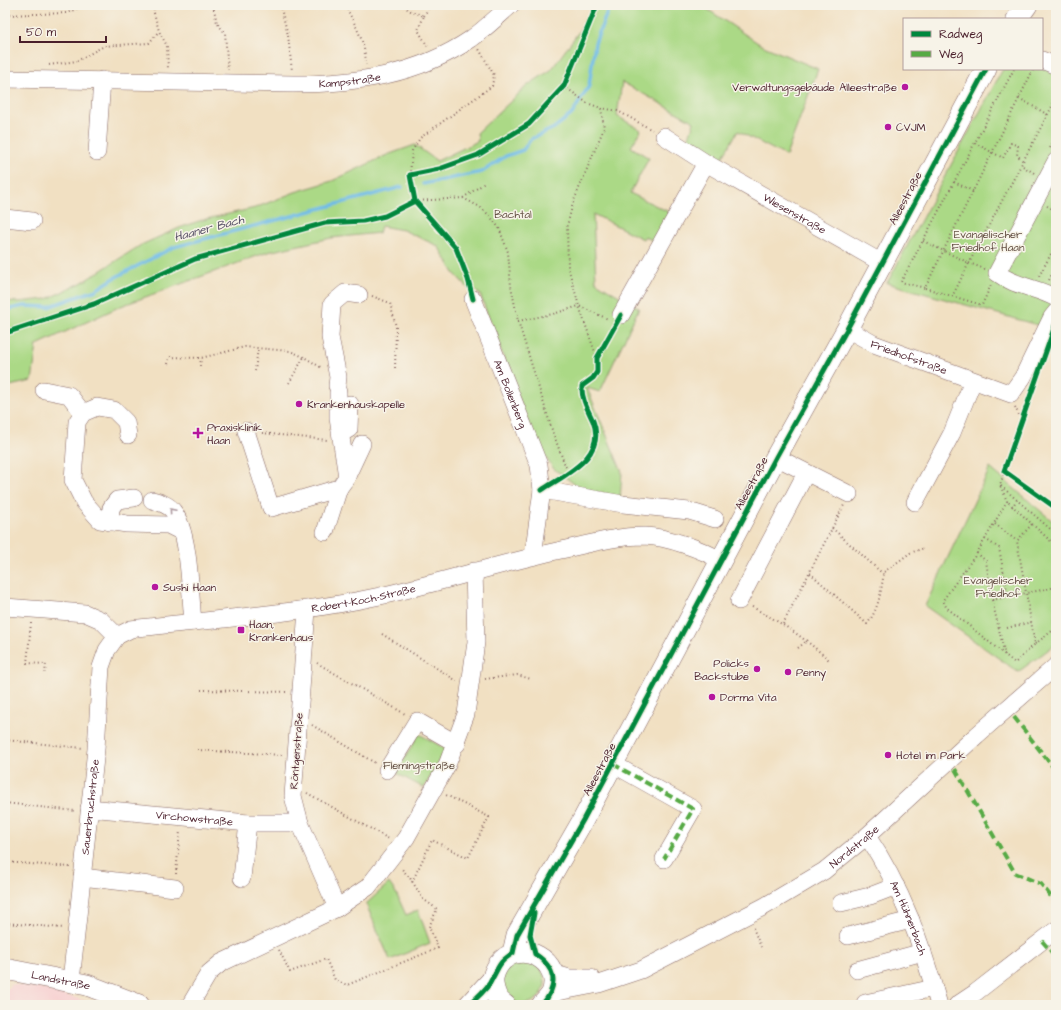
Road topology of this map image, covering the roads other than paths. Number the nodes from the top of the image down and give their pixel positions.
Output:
1 (511, 5) edge
2 (1043, 60) edge
3 (1056, 66) edge
4 (985, 70) edge
5 (5, 79) edge
6 (102, 80) junction
7 (664, 136) road end
8 (97, 152) dead end
9 (1056, 160) edge
10 (706, 163) junction
11 (5, 218) edge
12 (32, 221) dead end
13 (882, 263) junction
14 (359, 295) road end
15 (1056, 298) edge
16 (473, 299) dead end
17 (1056, 312) edge
18 (618, 319) road end
19 (847, 329) junction
20 (973, 380) junction
21 (44, 390) dead end
22 (350, 404) dead end
23 (83, 413) junction
24 (246, 431) road end
25 (128, 435) dead end
26 (342, 438) junction
27 (362, 444) dead end
28 (776, 457) junction
29 (806, 473) junction
30 (343, 483) junction
31 (542, 490) junction
32 (849, 494) road end
33 (134, 498) dead end
34 (152, 500) dead end
35 (915, 502) dead end
36 (715, 519) dead end
37 (110, 522) junction
38 (182, 532) junction
39 (324, 532) dead end
40 (533, 556) junction
41 (722, 561) junction
42 (474, 571) junction
43 (739, 601) road end
44 (5, 607) edge
45 (307, 610) junction
46 (193, 622) junction
47 (117, 636) junction
48 (1056, 666) edge
49 (457, 744) junction
50 (613, 764) junction
51 (387, 770) road end
52 (89, 810) junction
53 (300, 823) junction
54 (248, 824) junction
55 (867, 836) junction
56 (664, 859) dead end
57 (82, 872) junction
58 (242, 878) dead end
59 (896, 886) junction
60 (174, 888) road end
61 (841, 903) dead end
62 (535, 907) junction
63 (337, 908) junction
64 (911, 920) junction
65 (1056, 930) edge
66 (848, 936) dead end
67 (923, 952) junction
68 (513, 953) junction
69 (535, 954) junction
70 (5, 969) edge
71 (857, 970) dead end
72 (552, 973) junction
73 (618, 978) junction
74 (492, 980) junction
75 (71, 981) junction
76 (934, 988) junction
77 (547, 999) edge
78 (865, 1003) dead end
79 (497, 1004) edge
80 (139, 1005) edge
81 (190, 1005) edge
82 (470, 1005) edge
83 (939, 1005) edge
84 (957, 1005) edge

1 - 6 street, Kampstraße
2 - 3 street
4 - 13 main road, Alleestraße
5 - 6 street, Kampstraße
6 - 8 street
7 - 10 street, Wiesenstraße
9 - 15 street
10 - 13 street, Wiesenstraße
10 - 18 street
11 - 12 street
13 - 19 main road, Alleestraße
14 - 26 street
16 - 31 street, Am Bollenberg
17 - 20 street, Friedhofstraße
19 - 20 street, Friedhofstraße
19 - 28 main road, Alleestraße
20 - 35 street
21 - 23 street
22 - 26 street
23 - 25 street
23 - 37 street
24 - 30 street
26 - 30 street
27 - 30 street
28 - 29 street
28 - 41 main road, Alleestraße
29 - 32 street
29 - 43 street
30 - 39 street
31 - 36 street
31 - 40 street, Am Bollenberg
33 - 37 street
38 -> 34 street
37 - 38 street
38 - 46 street
40 - 41 street, Robert-Koch-Straße
40 - 42 street, Robert-Koch-Straße
41 - 50 main road, Alleestraße
42 - 45 street, Robert-Koch-Straße
42 - 49 street
44 - 47 street
45 - 46 street, Robert-Koch-Straße
45 - 53 street, Röntgenstraße
46 - 47 street, Robert-Koch-Straße
47 - 52 street, Sauerbruchstraße
48 - 55 street, Nordstraße
49 - 51 street
49 - 63 street
50 - 56 street, Alleestraße
50 - 62 main road, Alleestraße
52 - 54 street, Virchowstraße
52 - 57 street, Sauerbruchstraße
53 - 54 street, Virchowstraße
53 - 63 street, Röntgenstraße
54 - 58 street
55 - 59 street, Am Hühnerbach
55 - 73 street, Nordstraße
57 - 60 street
57 - 75 street, Sauerbruchstraße
59 - 61 street
59 - 64 street, Am Hühnerbach
62 - 68 main road, Alleestraße
62 - 69 main road, Alleestraße
63 - 81 street
64 - 66 street
64 - 67 street, Am Hühnerbach
65 - 84 street
67 - 71 street
67 - 76 street, Am Hühnerbach
68 - 69 main road
68 - 74 main road
69 - 72 main road
70 - 75 main road, Landstraße
72 - 73 street, Nordstraße
72 - 77 main road
73 - 77 street, Nordstraße
74 - 79 main road
74 - 82 main road
75 - 80 main road, Landstraße
76 - 78 street
76 - 83 street, Am Hühnerbach

